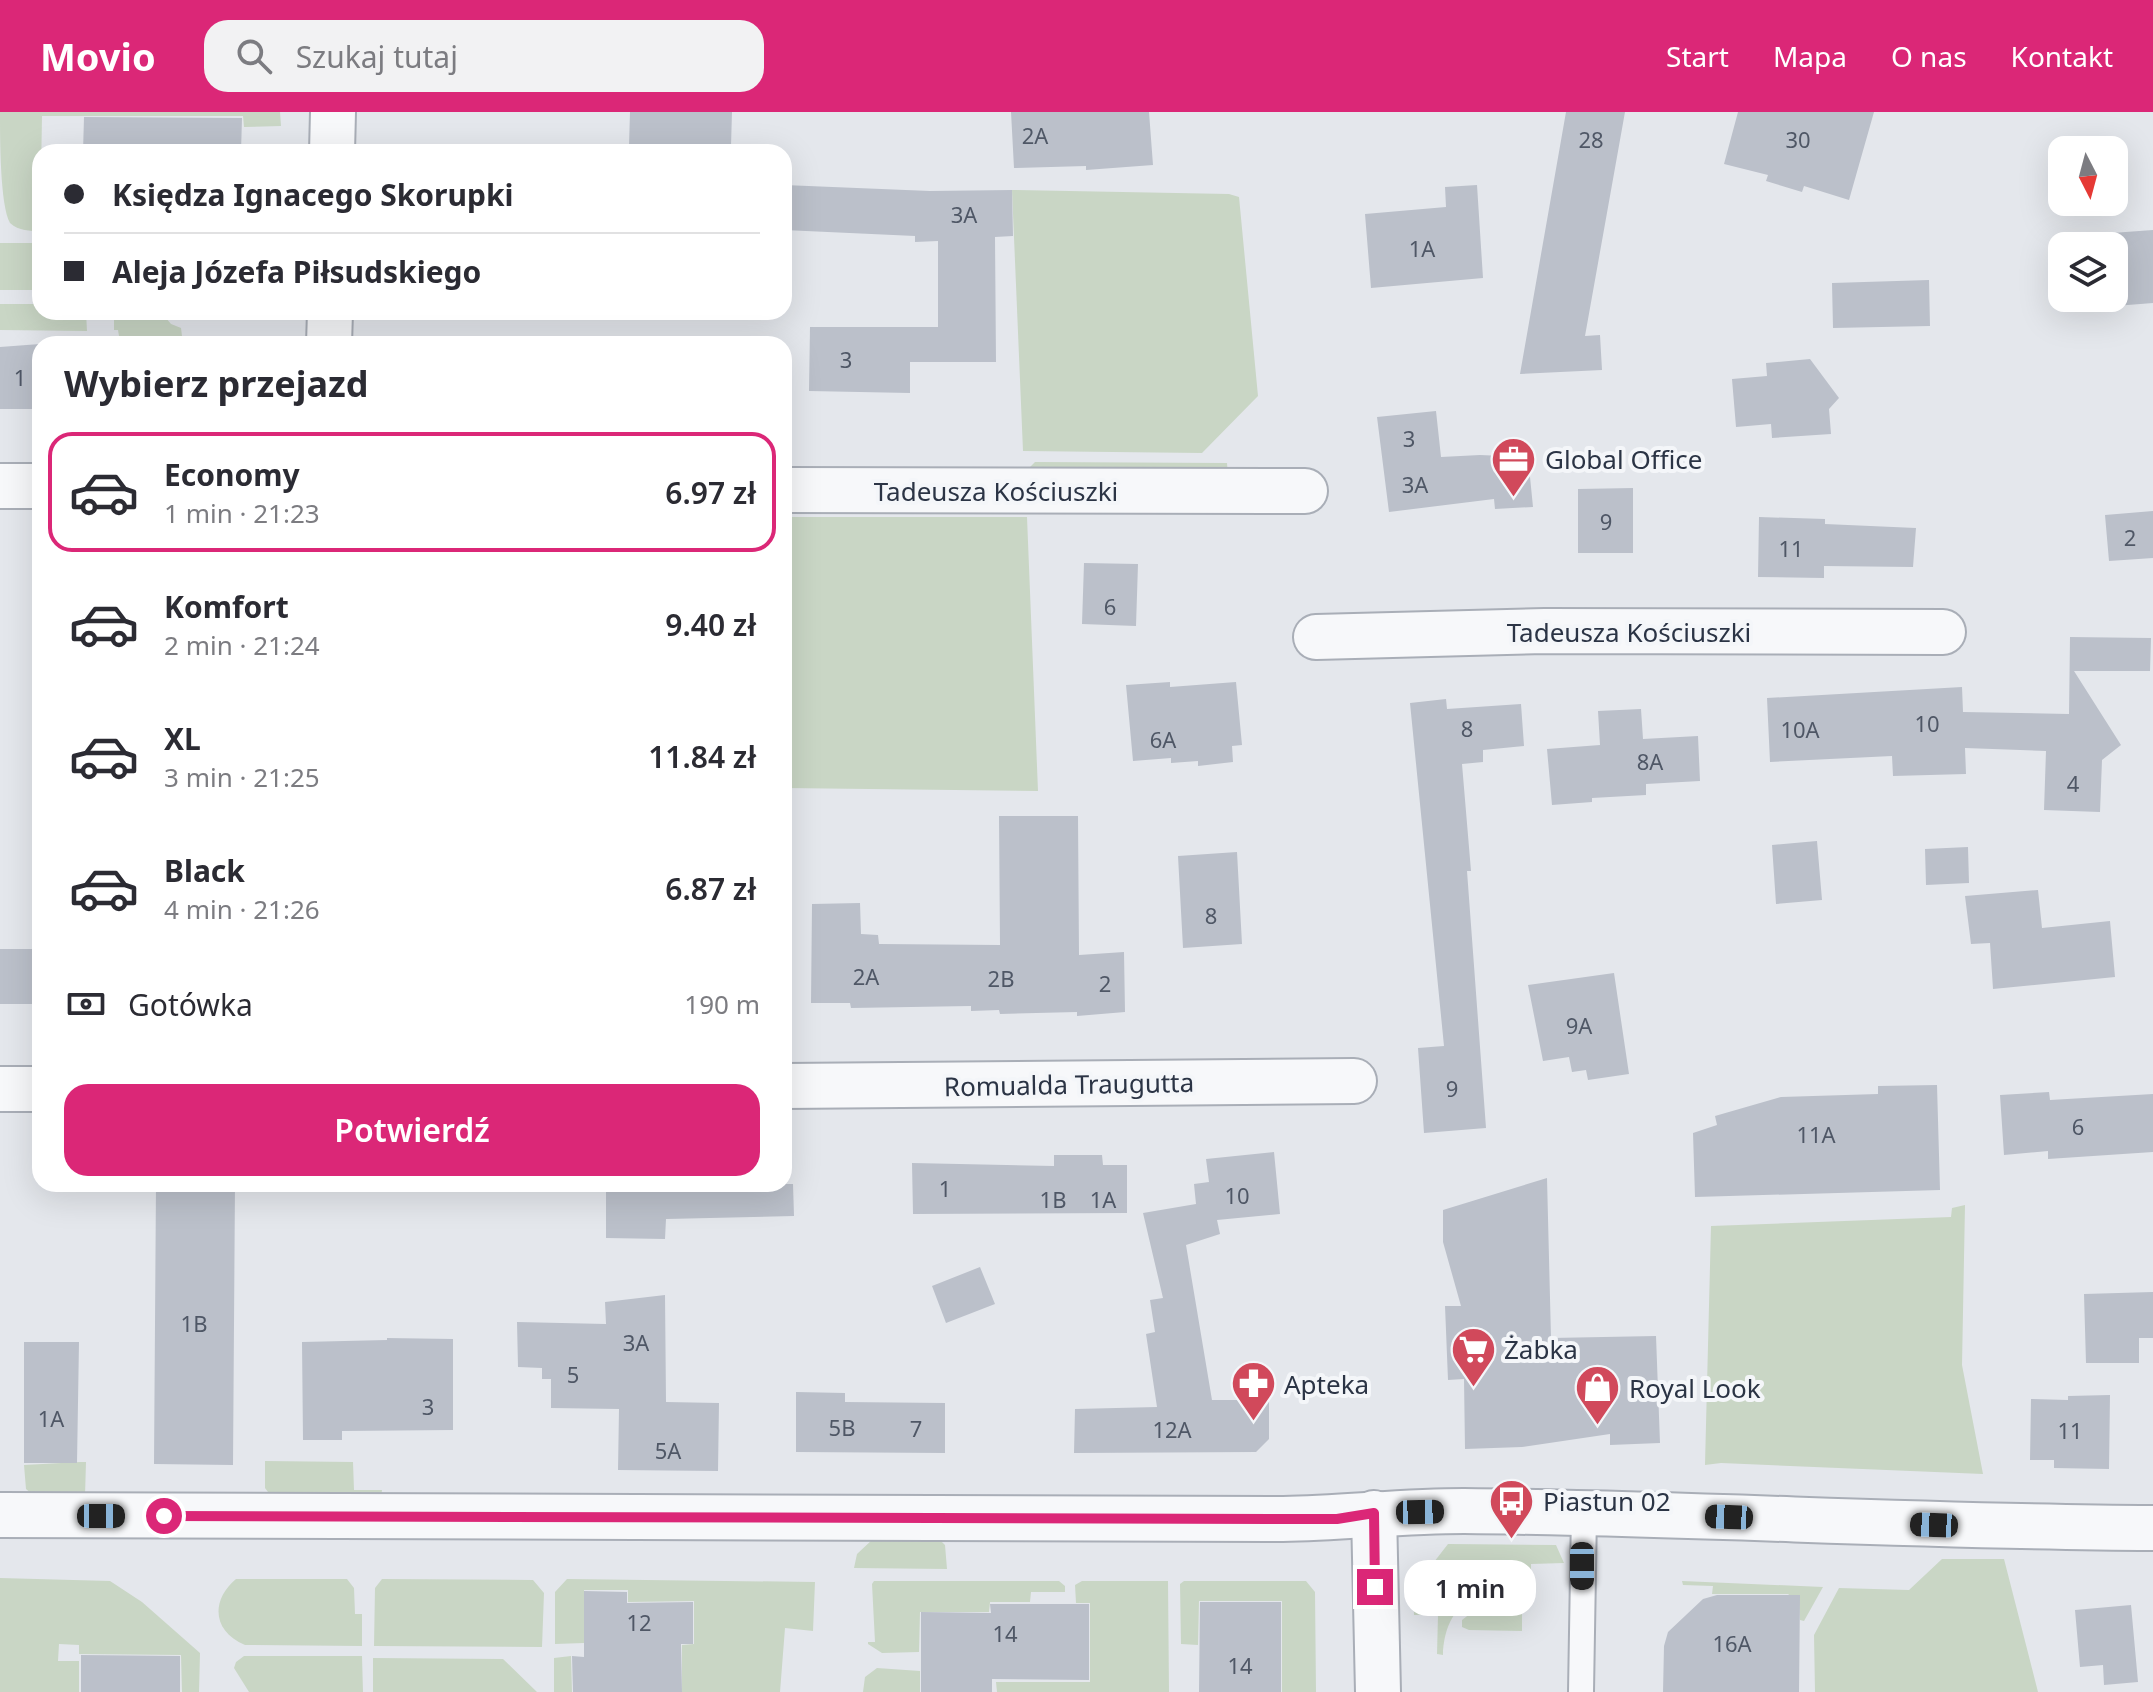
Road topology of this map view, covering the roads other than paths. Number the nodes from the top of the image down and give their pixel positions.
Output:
1 (333, 112) edge
2 (332, 144) edge
3 (0, 486) edge
4 (32, 486) edge
5 (792, 490) edge
6 (1305, 491) dead end
7 (1943, 632) dead end
8 (1316, 637) dead end
9 (1354, 1081) dead end
10 (792, 1086) edge
11 (0, 1089) edge
12 (32, 1089) edge
13 (1374, 1513) junction
14 (1584, 1513) junction
15 (0, 1515) edge
16 (2153, 1528) edge
17 (1378, 1692) edge
18 (1581, 1692) edge

1 - 2 street
3 - 4 street
5 - 6 street, Tadeusza Kościuszki
7 - 8 street, Tadeusza Kościuszki
9 - 10 street, Romualda Traugutta
11 - 12 street
13 - 14 street
13 - 15 street
13 - 17 street
14 - 16 street
14 - 18 lane

